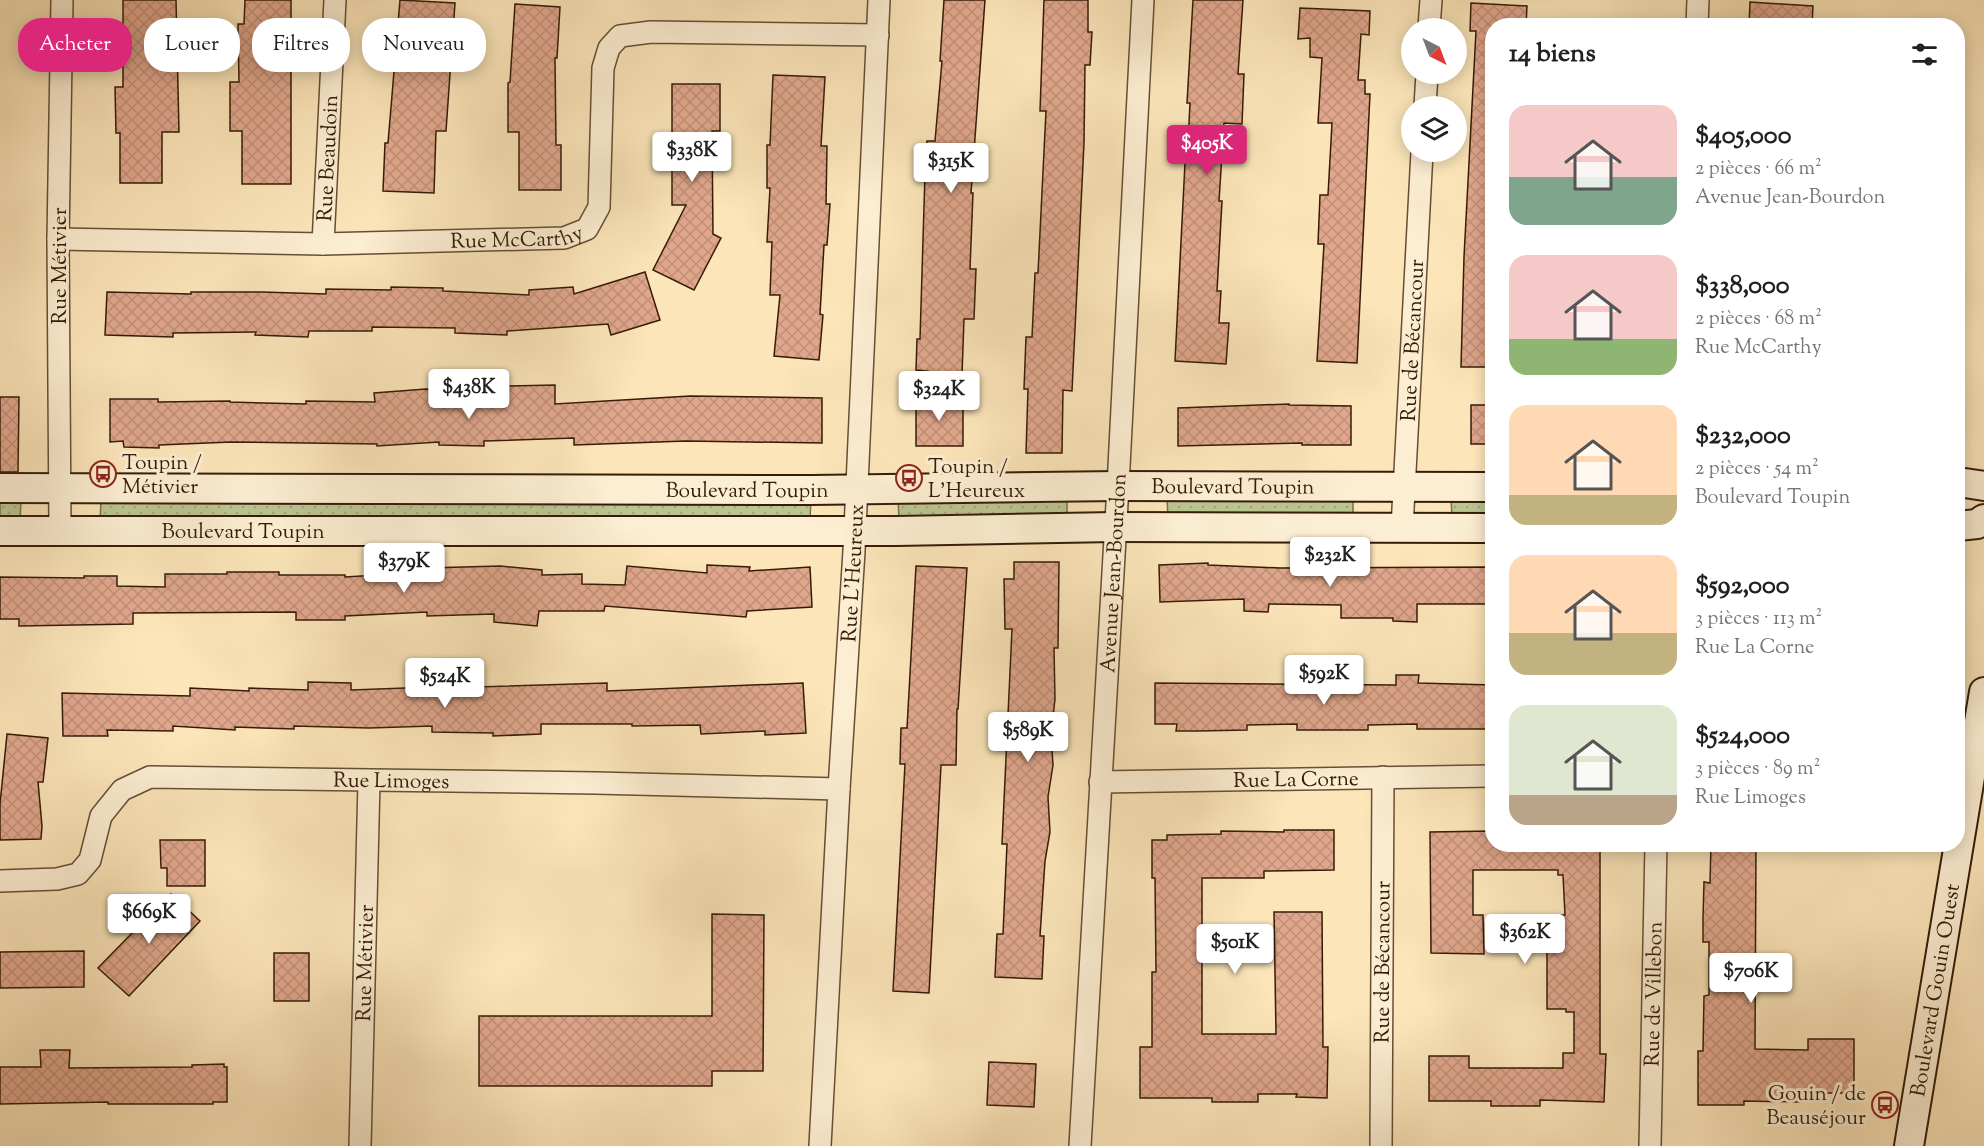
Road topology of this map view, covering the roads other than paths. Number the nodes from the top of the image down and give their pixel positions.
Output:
1 (62, 0) edge
2 (335, 0) edge
3 (879, 0) edge
4 (1143, 0) edge
5 (1431, 0) edge
6 (1698, 0) edge
7 (1430, 18) edge
8 (1697, 18) edge
9 (878, 34) junction
10 (1421, 162) edge
11 (58, 238) junction
12 (323, 244) junction
13 (1965, 483) edge
14 (1118, 486) junction
15 (1984, 486) edge
16 (1485, 487) edge
17 (0, 488) edge
18 (60, 488) junction
19 (1403, 488) junction
20 (856, 489) junction
21 (1984, 519) edge
22 (1965, 525) edge
23 (1115, 527) junction
24 (1402, 528) junction
25 (1485, 528) edge
26 (0, 531) edge
27 (60, 531) junction
28 (854, 531) junction
29 (1984, 692) edge
30 (1485, 776) edge
31 (1383, 777) junction
32 (369, 781) junction
33 (1100, 782) junction
34 (838, 789) junction
35 (1965, 807) edge
36 (1656, 852) edge
37 (1958, 852) edge
38 (0, 881) edge
39 (360, 1146) edge
40 (820, 1146) edge
41 (1080, 1146) edge
42 (1381, 1146) edge
43 (1650, 1146) edge
44 (1909, 1146) edge

1 - 11 street, Rue Métivier
2 - 12 street, Rue Beaudoin
3 - 9 street, Rue L'Heureux
4 - 14 street, Avenue Jean-Bourdon
5 - 7 street
6 - 8 street
9 - 12 street, Rue McCarthy
9 - 20 street, Rue L'Heureux
10 - 19 street, Rue de Bécancour
11 - 12 street, Rue McCarthy
11 - 18 street, Rue Métivier
13 - 15 street
14 - 19 street, Boulevard Toupin
14 - 20 street, Boulevard Toupin
14 - 23 street, Avenue Jean-Bourdon
16 - 19 street, Boulevard Toupin
17 - 18 street, Boulevard Toupin
18 - 20 street, Boulevard Toupin
18 - 27 street, Rue Métivier
19 - 24 street, Rue de Bécancour
20 - 28 street, Rue L'Heureux
21 - 22 street
23 - 24 street, Boulevard Toupin
23 - 28 street, Boulevard Toupin
23 - 33 street, Avenue Jean-Bourdon
24 - 25 street, Boulevard Toupin
26 - 27 street, Boulevard Toupin
27 - 28 street, Boulevard Toupin
28 - 34 street, Rue L'Heureux
29 - 35 street, Boulevard Gouin Ouest
30 - 31 street, Rue La Corne
31 - 33 street, Rue La Corne
31 - 42 street, Rue de Bécancour
32 - 34 street, Rue Limoges
32 - 38 street, Rue Limoges
32 - 39 street, Rue Métivier
33 - 41 street, Avenue Jean-Bourdon
34 - 40 street, Rue L'Heureux
36 - 43 street, Rue de Villebon
37 - 44 street, Boulevard Gouin Ouest

